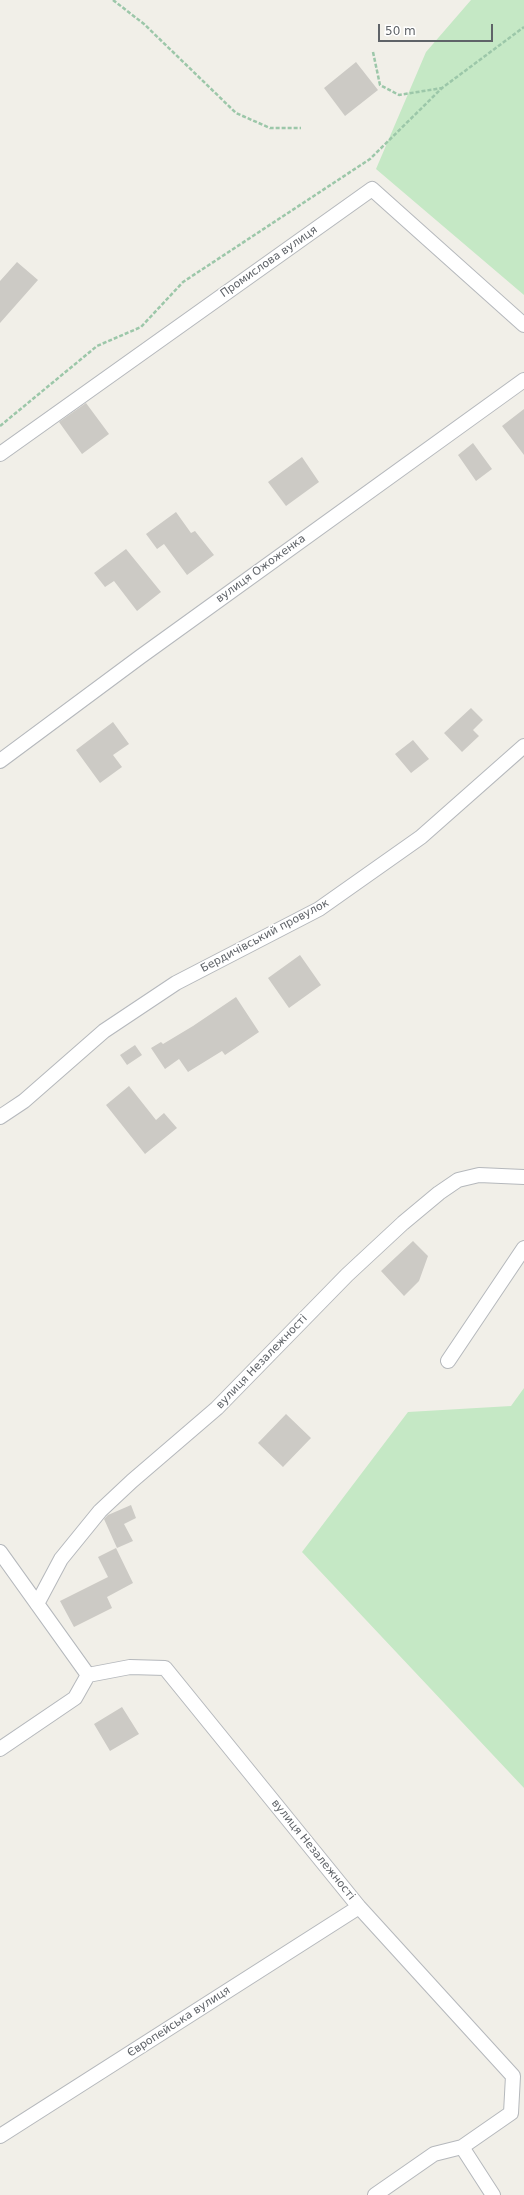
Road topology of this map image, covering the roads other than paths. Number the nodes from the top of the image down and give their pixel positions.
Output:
1 (524, 325) edge
2 (524, 380) edge
3 (0, 454) edge
4 (524, 746) edge
5 (0, 761) edge
6 (0, 1117) edge
7 (524, 1177) edge
8 (524, 1248) edge
9 (448, 1361) dead end
10 (0, 1552) edge
11 (37, 1604) junction
12 (88, 1675) junction
13 (0, 1749) edge
14 (359, 1907) junction
15 (0, 2136) edge
16 (462, 2146) junction
17 (375, 2195) edge
18 (493, 2195) edge

1 - 3 street, Промислова вулиця
2 - 5 street, вулиця Ожоженка
4 - 6 street, Бердичівський провулок
7 - 11 street, вулиця Незалежності
8 - 9 street
10 - 11 street
11 - 12 street
12 - 13 street
12 - 14 street, вулиця Незалежності
14 - 15 street, Європейська вулиця
14 - 16 street, вулиця Незалежності
16 - 17 street
16 - 18 street

